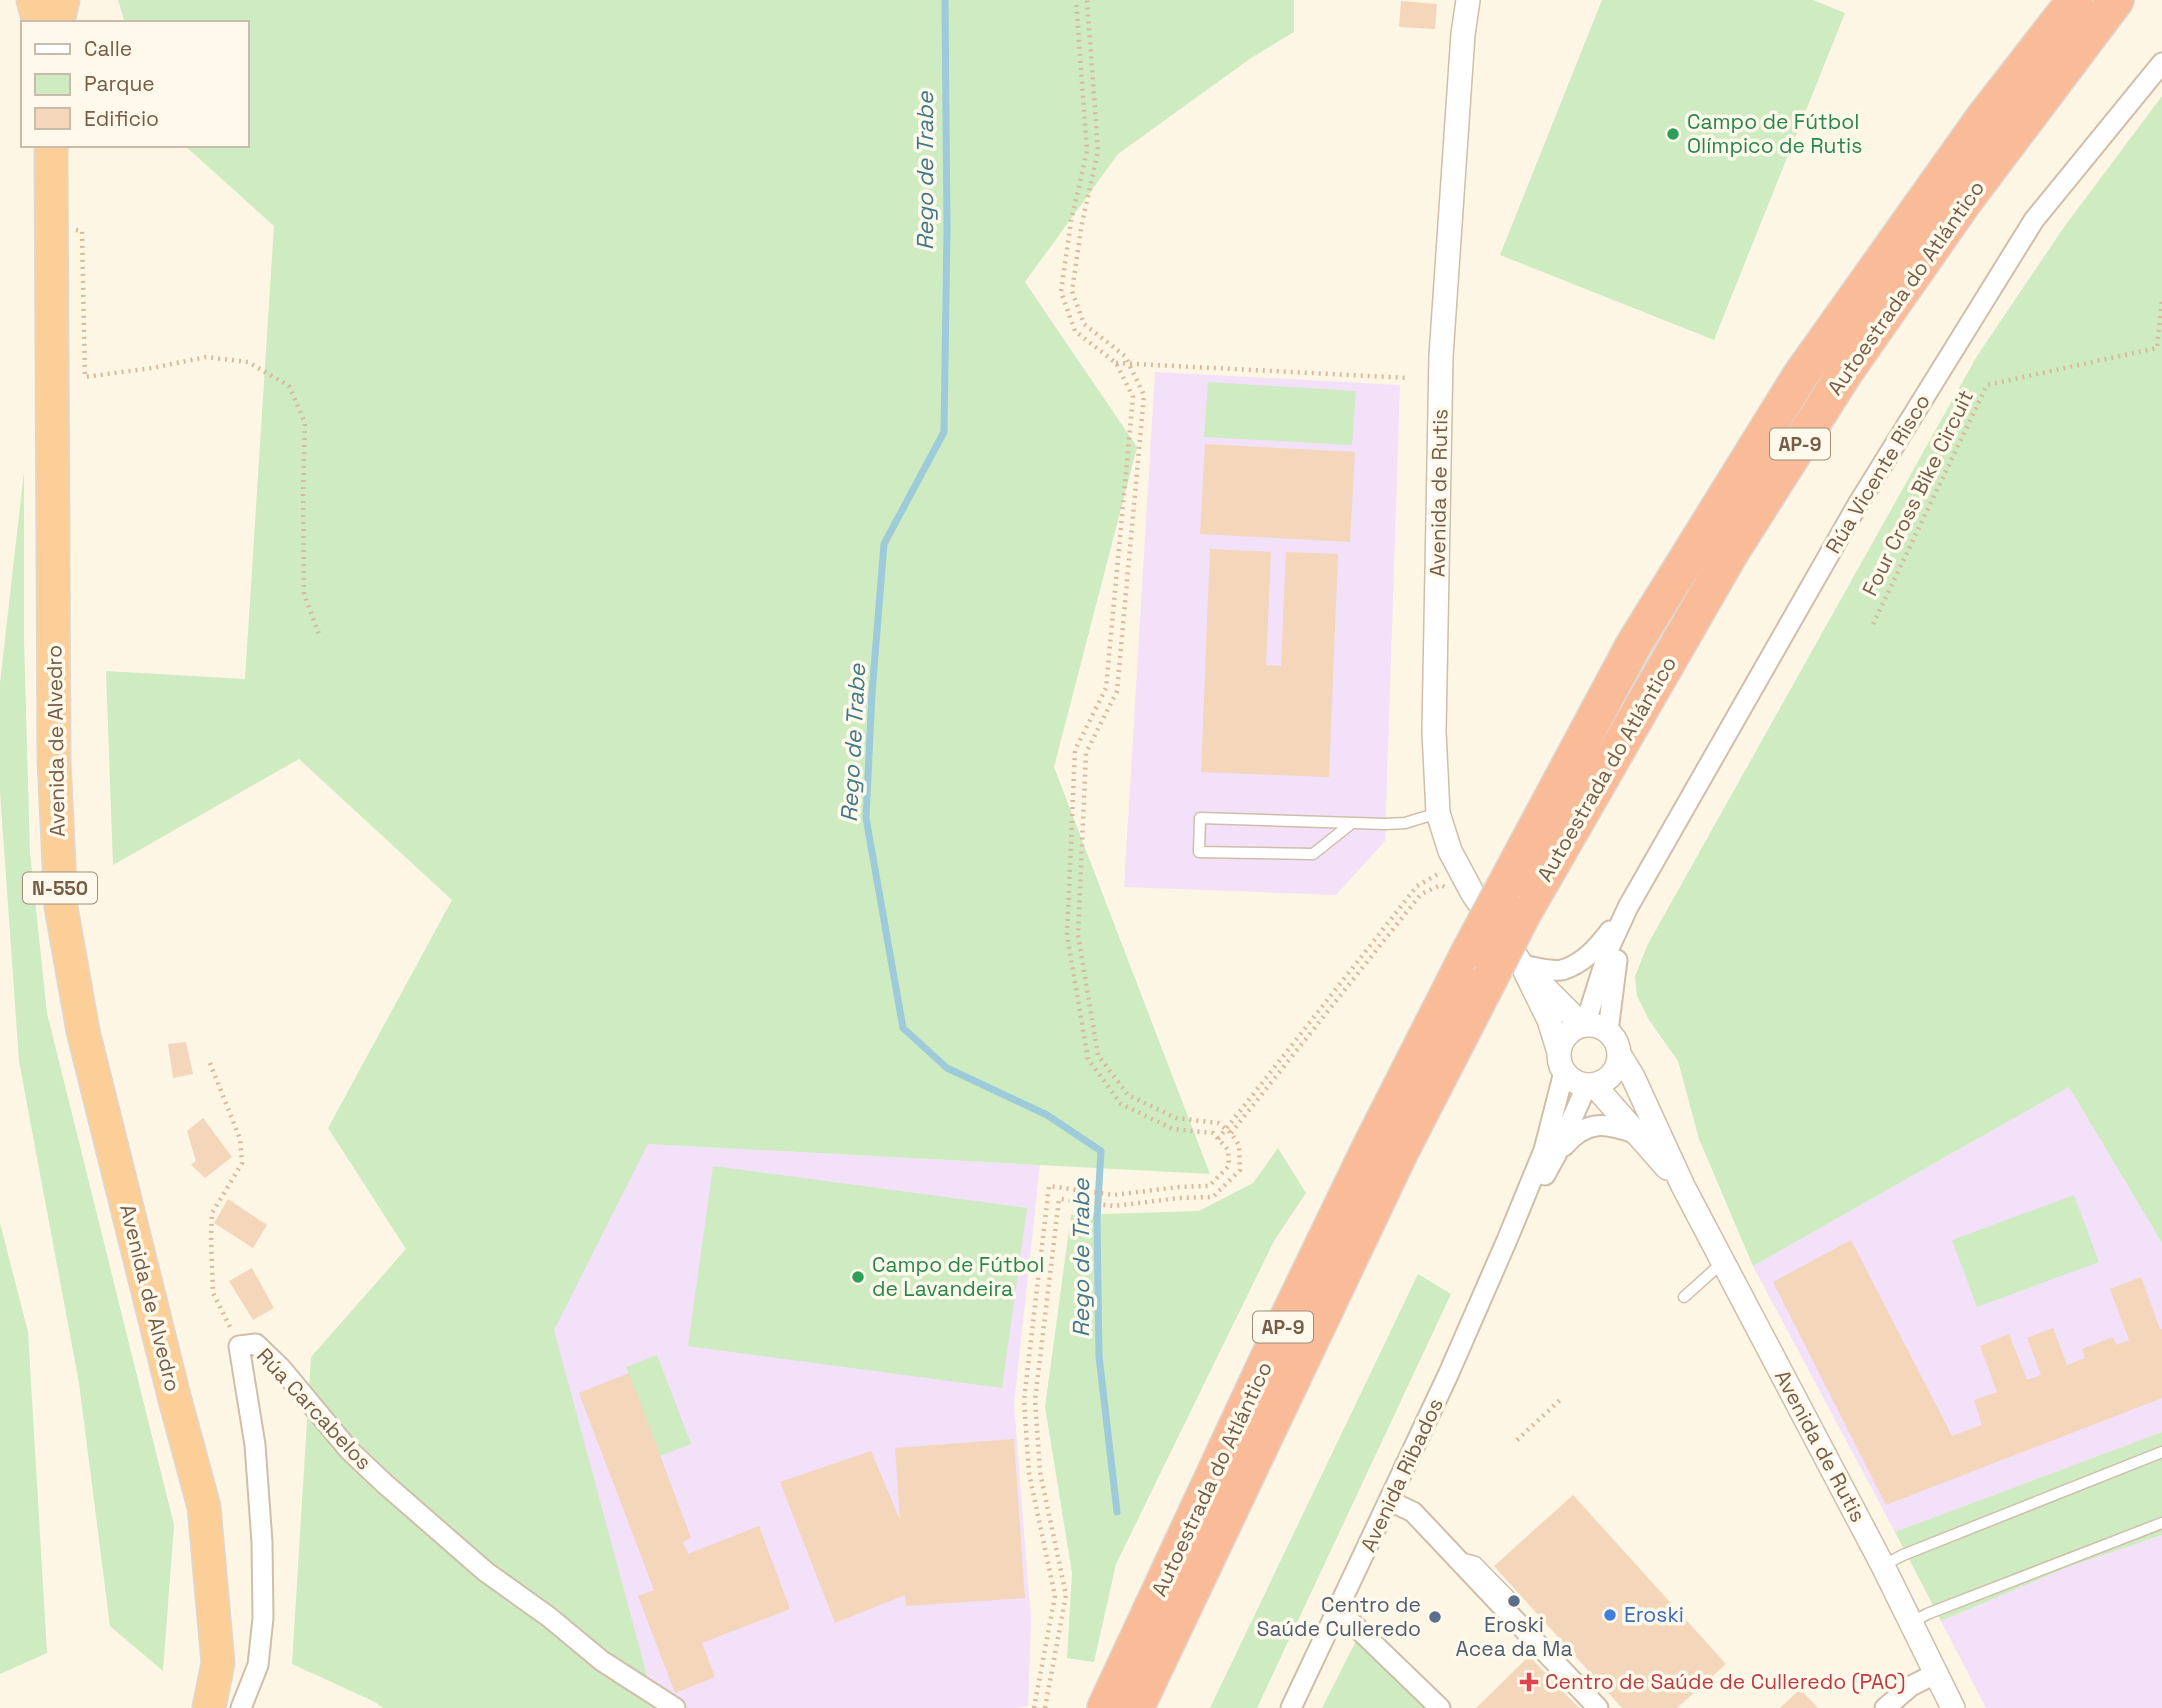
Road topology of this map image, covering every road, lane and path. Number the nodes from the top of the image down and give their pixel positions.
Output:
1 (33, 0) edge
2 (63, 0) edge
3 (1076, 0) edge
4 (1087, 0) edge
5 (1468, 0) edge
6 (2076, 0) edge
7 (2116, 0) edge
8 (38, 21) edge
9 (58, 21) edge
10 (2162, 63) edge
11 (51, 147) edge
12 (52, 229) junction
13 (2162, 300) edge
14 (1116, 363) junction
15 (1130, 364) junction
16 (1409, 378) dead end
17 (1872, 624) dead end
18 (320, 638) dead end
19 (1438, 813) junction
20 (1352, 823) junction
21 (1457, 864) junction
22 (1450, 890) dead end
23 (1514, 901) junction
24 (1628, 907) junction
25 (1522, 965) junction
26 (1592, 1027) junction
27 (1619, 1055) junction
28 (1562, 1062) junction
29 (211, 1063) dead end
30 (1591, 1085) junction
31 (1229, 1131) junction
32 (1637, 1134) junction
33 (1218, 1139) junction
34 (1556, 1155) junction
35 (1683, 1186) junction
36 (1507, 1240) junction
37 (1723, 1263) junction
38 (1684, 1297) dead end
39 (239, 1346) junction
40 (1560, 1400) dead end
41 (1517, 1440) dead end
42 (2162, 1452) edge
43 (1390, 1501) junction
44 (2162, 1522) edge
45 (1454, 1556) junction
46 (1883, 1566) junction
47 (1514, 1601) dead end
48 (215, 1614) junction
49 (1335, 1616) junction
50 (1910, 1623) junction
51 (1935, 1674) junction
52 (195, 1708) edge
53 (209, 1708) edge
54 (241, 1708) edge
55 (675, 1708) edge
56 (1034, 1708) edge
57 (1045, 1708) edge
58 (1105, 1708) edge
59 (1136, 1708) edge
60 (1291, 1708) edge
61 (1440, 1708) edge
62 (1598, 1708) edge
63 (1885, 1708) edge
64 (1953, 1708) edge

1 - 8 highway
2 - 9 highway
3 - 14 path
4 - 15 path
5 - 19 street, Avenida de Rutis
6 - 23 highway, Autoestrada do Atlántico / AP-9
7 - 23 highway, Autoestrada do Atlántico / AP-9
10 - 24 street, Rúa Vicente Risco
11 - 12 highway, Avenida de Alvedro / N-550
12 - 18 path
12 - 48 highway, Avenida de Alvedro / N-550
13 - 17 path, Four Cross Bike Circuit
14 - 15 path
14 - 33 path
15 - 16 path
15 - 31 path
19 - 20 lane
19 - 21 street, Avenida de Rutis
20 - 20 lane
21 - 25 street, Avenida de Rutis
21 - 31 path
22 - 31 path
23 - 58 highway, Autoestrada do Atlántico / AP-9, bridge
23 - 59 highway, Autoestrada do Atlántico / AP-9, bridge
24 - 25 street
24 - 26 street, Rúa Vicente Risco
25 - 26 street, Avenida de Rutis
25 - 28 street, Avenida de Rutis
26 - 27 street
26 - 28 street
27 - 30 street
27 - 35 street, Avenida de Rutis
28 - 30 street
28 - 36 street, Avenida Ribados
29 - 39 path
30 - 32 street, Avenida de Rutis
30 - 34 street, Avenida Ribados
31 - 33 path
31 - 57 path
32 - 34 street
32 - 35 street, Avenida de Rutis
33 - 56 path
34 - 36 street, Avenida Ribados
35 - 37 street, Avenida de Rutis
36 - 43 street, Avenida Ribados
37 - 38 lane
37 - 46 street, Avenida de Rutis
39 - 54 street, Rúa Carcabelos
39 - 55 street, Rúa Carcabelos
40 - 41 path
42 - 46 lane
43 - 45 street
43 - 49 street, Avenida Ribados
44 - 50 lane
45 - 47 lane
45 - 62 street
46 - 50 street, Avenida de Rutis
48 - 52 highway, Avenida de Alvedro / N-550
48 - 53 highway, Avenida de Alvedro / N-550
49 - 60 street, Avenida Ribados
49 - 61 street
50 - 51 street, Avenida de Rutis
51 - 63 street
51 - 64 street, Avenida de Rutis

